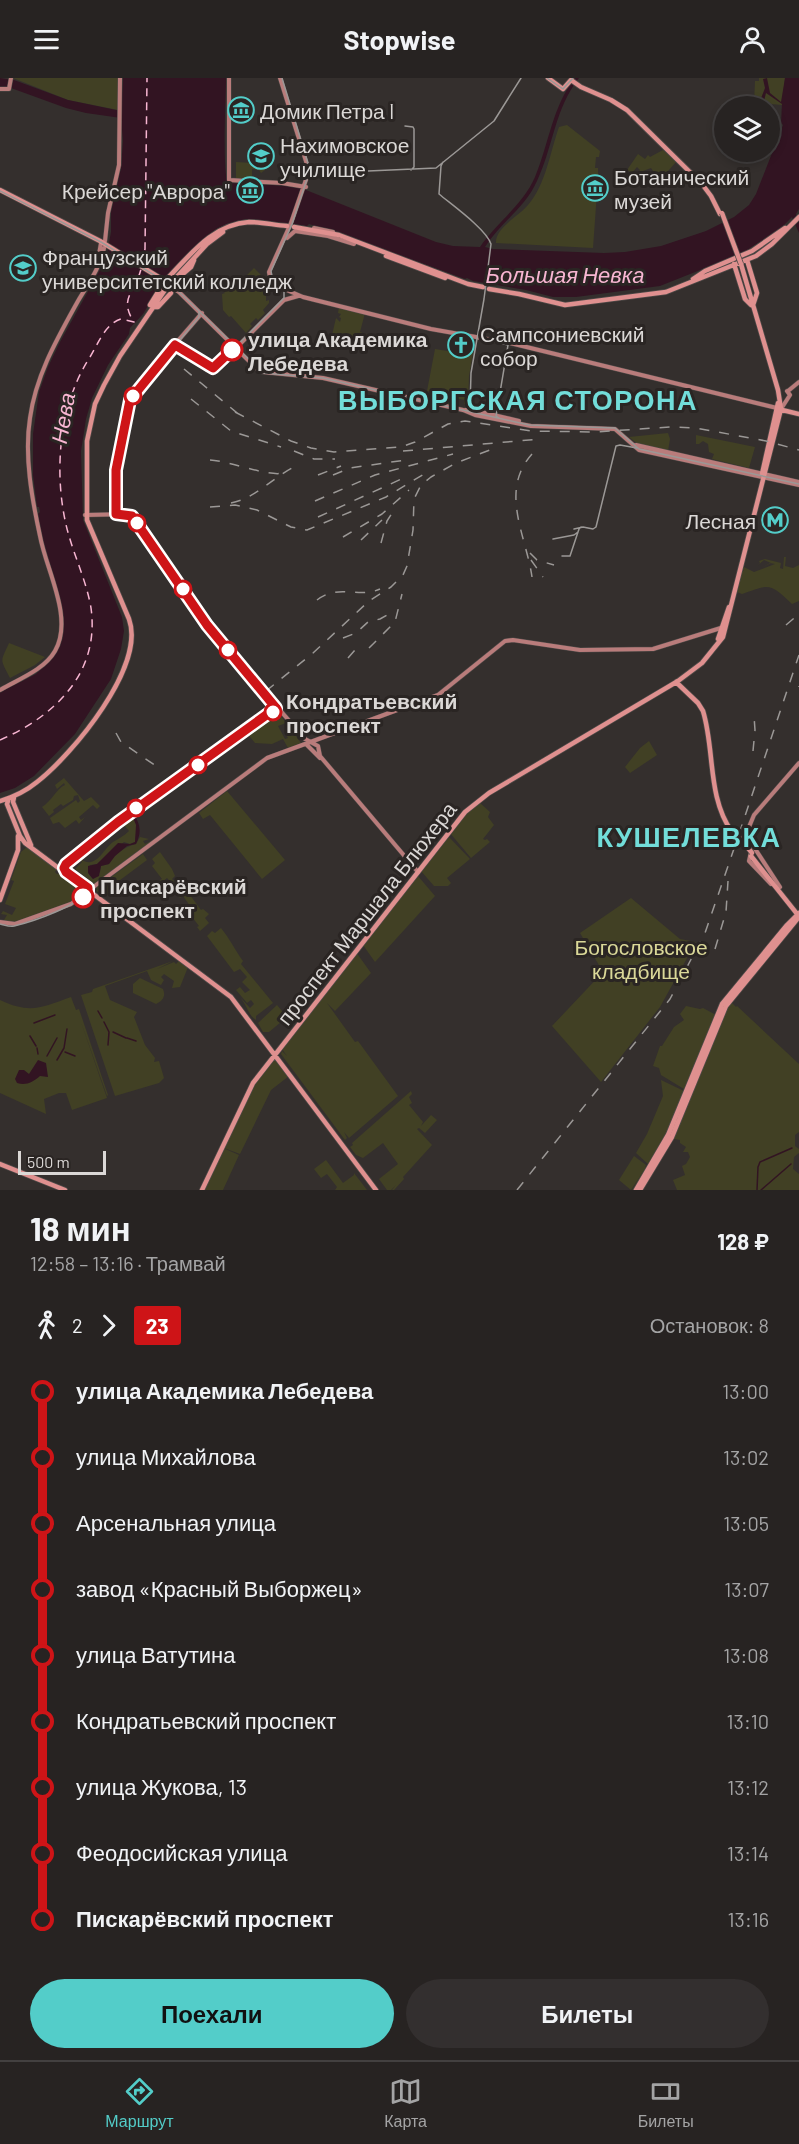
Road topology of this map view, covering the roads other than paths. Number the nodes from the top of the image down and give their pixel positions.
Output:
1 (121, 78) edge
2 (230, 78) edge
3 (281, 78) edge
4 (548, 78) edge
5 (11, 79) edge
6 (573, 81) edge
7 (0, 89) edge
8 (120, 118) junction
9 (306, 187) junction
10 (1, 192) edge
11 (797, 218) edge
12 (291, 226) junction
13 (222, 229) junction
14 (287, 238) junction
15 (354, 242) junction
16 (201, 243) junction
17 (104, 244) junction
18 (734, 259) junction
19 (747, 260) junction
20 (738, 265) junction
21 (270, 274) junction
22 (168, 284) junction
23 (486, 288) junction
24 (284, 289) junction
25 (757, 293) junction
26 (299, 296) junction
27 (748, 296) junction
28 (306, 297) junction
29 (282, 300) junction
30 (752, 305) junction
31 (202, 314) junction
32 (178, 345) junction
33 (235, 347) junction
34 (163, 359) junction
35 (799, 382) edge
36 (777, 390) junction
37 (788, 393) junction
38 (780, 409) junction
39 (799, 414) edge
40 (764, 475) junction
41 (799, 484) edge
42 (86, 515) junction
43 (116, 515) junction
44 (725, 627) junction
45 (677, 681) junction
46 (0, 688) edge
47 (360, 722) junction
48 (320, 739) junction
49 (308, 742) junction
50 (317, 751) junction
51 (799, 763) edge
52 (11, 799) junction
53 (0, 800) edge
54 (16, 828) junction
55 (26, 844) junction
56 (755, 847) junction
57 (19, 850) junction
58 (417, 871) junction
59 (773, 880) junction
60 (90, 890) junction
61 (0, 900) edge
62 (0, 906) edge
63 (799, 914) edge
64 (0, 923) edge
65 (275, 1052) junction
66 (0, 1165) edge
67 (58, 1190) edge
68 (65, 1190) edge
69 (201, 1190) edge
70 (378, 1190) edge
71 (638, 1190) edge

1 - 8 main road
2 - 9 main road
3 - 9 main road
4 - 6 main road
5 - 7 main road
6 - 20 main road, bridge
8 - 17 main road
8 - 17 main road
9 - 12 main road
10 - 17 main road
11 - 18 main road
11 - 19 main road
12 - 13 main road
12 - 14 main road
12 - 15 main road
12 - 16 main road
12 - 21 main road
12 - 22 main road
13 - 16 main road
13 - 22 main road
14 - 15 main road
14 - 21 main road
15 - 23 main road
16 - 22 main road
17 - 22 main road
17 - 46 main road
18 - 20 main road
18 - 23 main road
19 - 20 main road
19 - 25 main road
20 - 23 main road
20 - 27 main road
21 - 24 main road
22 - 31 main road
22 - 42 main road
22 - 42 main road
24 - 26 main road
24 - 28 main road
24 - 29 main road
25 - 27 main road
25 - 30 main road
26 - 28 main road
26 - 29 main road
27 - 30 main road
28 - 38 main road
29 - 33 main road
30 - 36 main road
31 - 32 main road
31 - 33 main road
32 - 33 main road
32 - 34 main road
32 - 34 main road
33 - 40 main road
34 - 43 main road
35 - 37 main road
36 - 37 main road
36 - 38 main road
37 - 38 main road
38 - 39 main road
38 - 40 main road, проспект Маршала Блюхера
40 - 41 main road
40 - 44 main road, проспект Маршала Блюхера
42 - 43 main road
42 - 52 main road
43 - 49 main road
44 - 45 main road, проспект Маршала Блюхера
44 - 47 main road
45 - 58 main road, проспект Маршала Блюхера
45 - 59 main road, bridge
47 - 48 main road
47 - 49 main road
48 - 49 main road
48 - 50 main road
49 - 50 main road
49 - 60 main road
50 - 58 main road
51 - 56 main road
52 - 53 main road
52 - 54 main road
52 - 55 main road
54 - 55 main road
54 - 57 main road
55 - 57 main road
55 - 60 main road
56 - 59 main road
56 - 59 main road
57 - 61 main road
57 - 62 main road
58 - 65 main road, проспект Маршала Блюхера
59 - 63 main road
60 - 64 main road
60 - 65 main road
63 - 71 main road
65 - 69 main road, проспект Маршала Блюхера
65 - 70 main road
66 - 67 main road
66 - 68 main road

